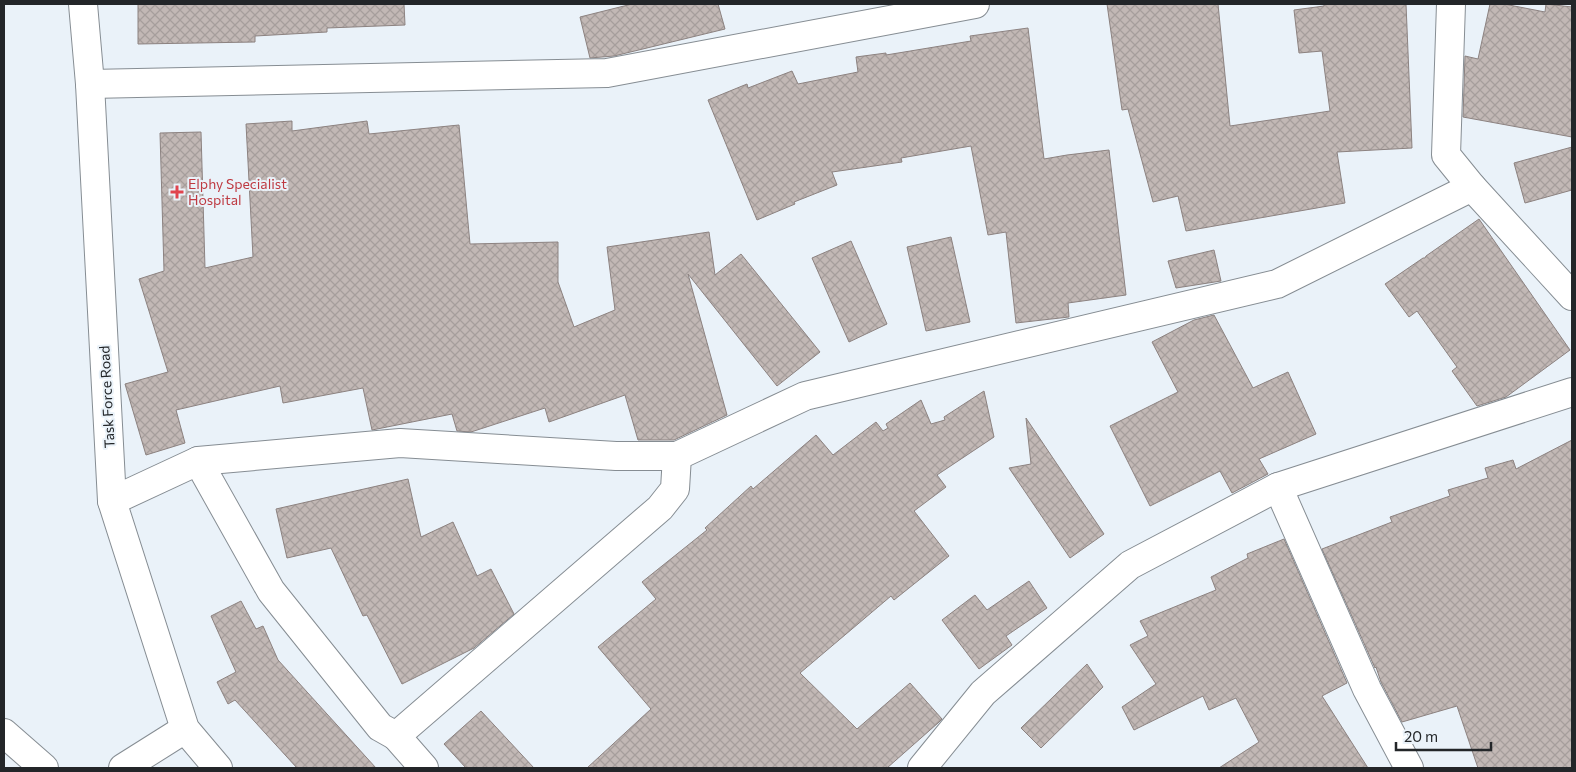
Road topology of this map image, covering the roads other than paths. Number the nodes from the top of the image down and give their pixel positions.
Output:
1 (83, 4) edge
2 (976, 4) edge
3 (1451, 4) edge
4 (90, 84) junction
5 (1472, 186) junction
6 (1572, 296) edge
7 (1572, 392) edge
8 (677, 456) junction
9 (198, 461) junction
10 (1278, 487) junction
11 (112, 501) junction
12 (186, 729) junction
13 (4, 733) edge
14 (396, 736) junction
15 (44, 768) edge
16 (123, 768) edge
17 (218, 768) edge
18 (424, 768) edge
19 (922, 768) edge
20 (1409, 768) edge

1 - 4 street, Task Force Road
2 - 4 street
3 - 5 street
4 - 11 street, Task Force Road
5 - 6 street
5 - 8 street
7 - 10 street
8 - 9 street
8 - 14 street
9 - 11 street
9 - 14 street
10 - 19 street
10 - 20 street
11 - 12 street, Task Force Road
12 - 16 street
12 - 17 street, Task Force Road
13 - 15 street
14 - 18 street

